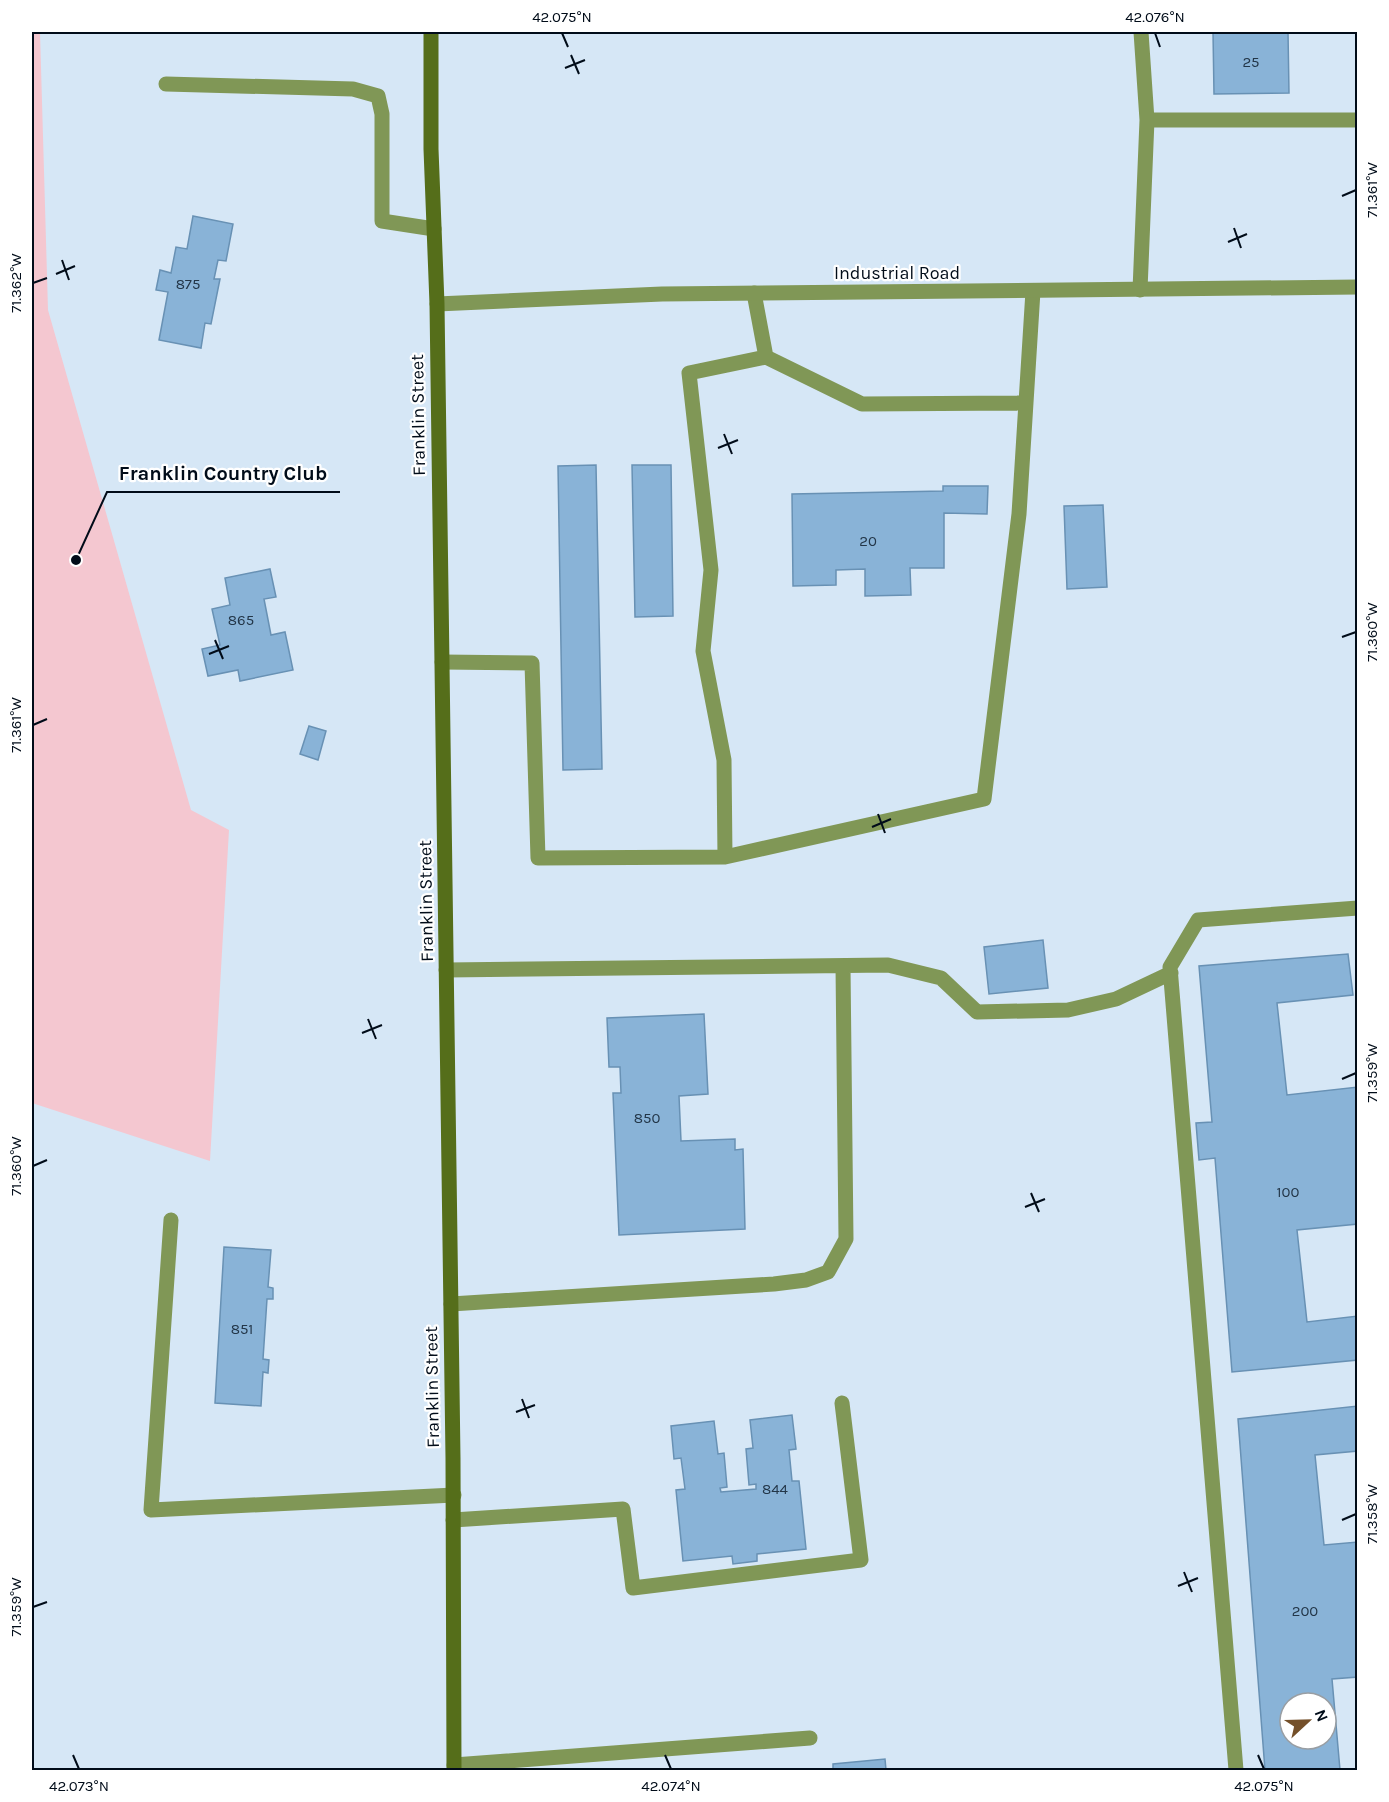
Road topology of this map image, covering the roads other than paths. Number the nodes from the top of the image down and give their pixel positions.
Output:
1 (431, 32) edge
2 (1141, 32) edge
3 (166, 84) dead end
4 (1147, 120) junction
5 (1358, 120) edge
6 (434, 229) junction
7 (1358, 287) edge
8 (1140, 290) junction
9 (1033, 291) junction
10 (754, 294) junction
11 (437, 304) junction
12 (766, 357) junction
13 (1026, 404) junction
14 (442, 662) junction
15 (724, 857) junction
16 (1358, 908) edge
17 (843, 966) junction
18 (446, 970) junction
19 (1171, 973) junction
20 (171, 1220) dead end
21 (450, 1304) junction
22 (842, 1403) dead end
23 (454, 1494) junction
24 (453, 1520) junction
25 (810, 1738) dead end
26 (454, 1768) edge
27 (1236, 1770) edge

1 - 6 main road, Franklin Street
2 - 4 street
3 - 6 street
4 - 5 street
4 - 8 street
6 - 11 main road, Franklin Street
7 - 8 street, Industrial Road
8 - 9 street, Industrial Road
9 - 10 street, Industrial Road
9 - 13 street
10 - 11 street, Industrial Road
10 - 12 street
11 - 14 main road, Franklin Street
12 - 13 street
12 - 15 street
13 - 15 street
14 - 15 street
14 - 18 main road, Franklin Street
16 - 19 street
17 - 18 street
17 - 19 street
17 - 21 street
18 - 21 main road, Franklin Street
19 - 27 street
20 - 23 street
21 - 23 main road, Franklin Street
22 - 24 street
23 - 24 main road, Franklin Street
24 - 26 main road, Franklin Street
25 - 26 street

